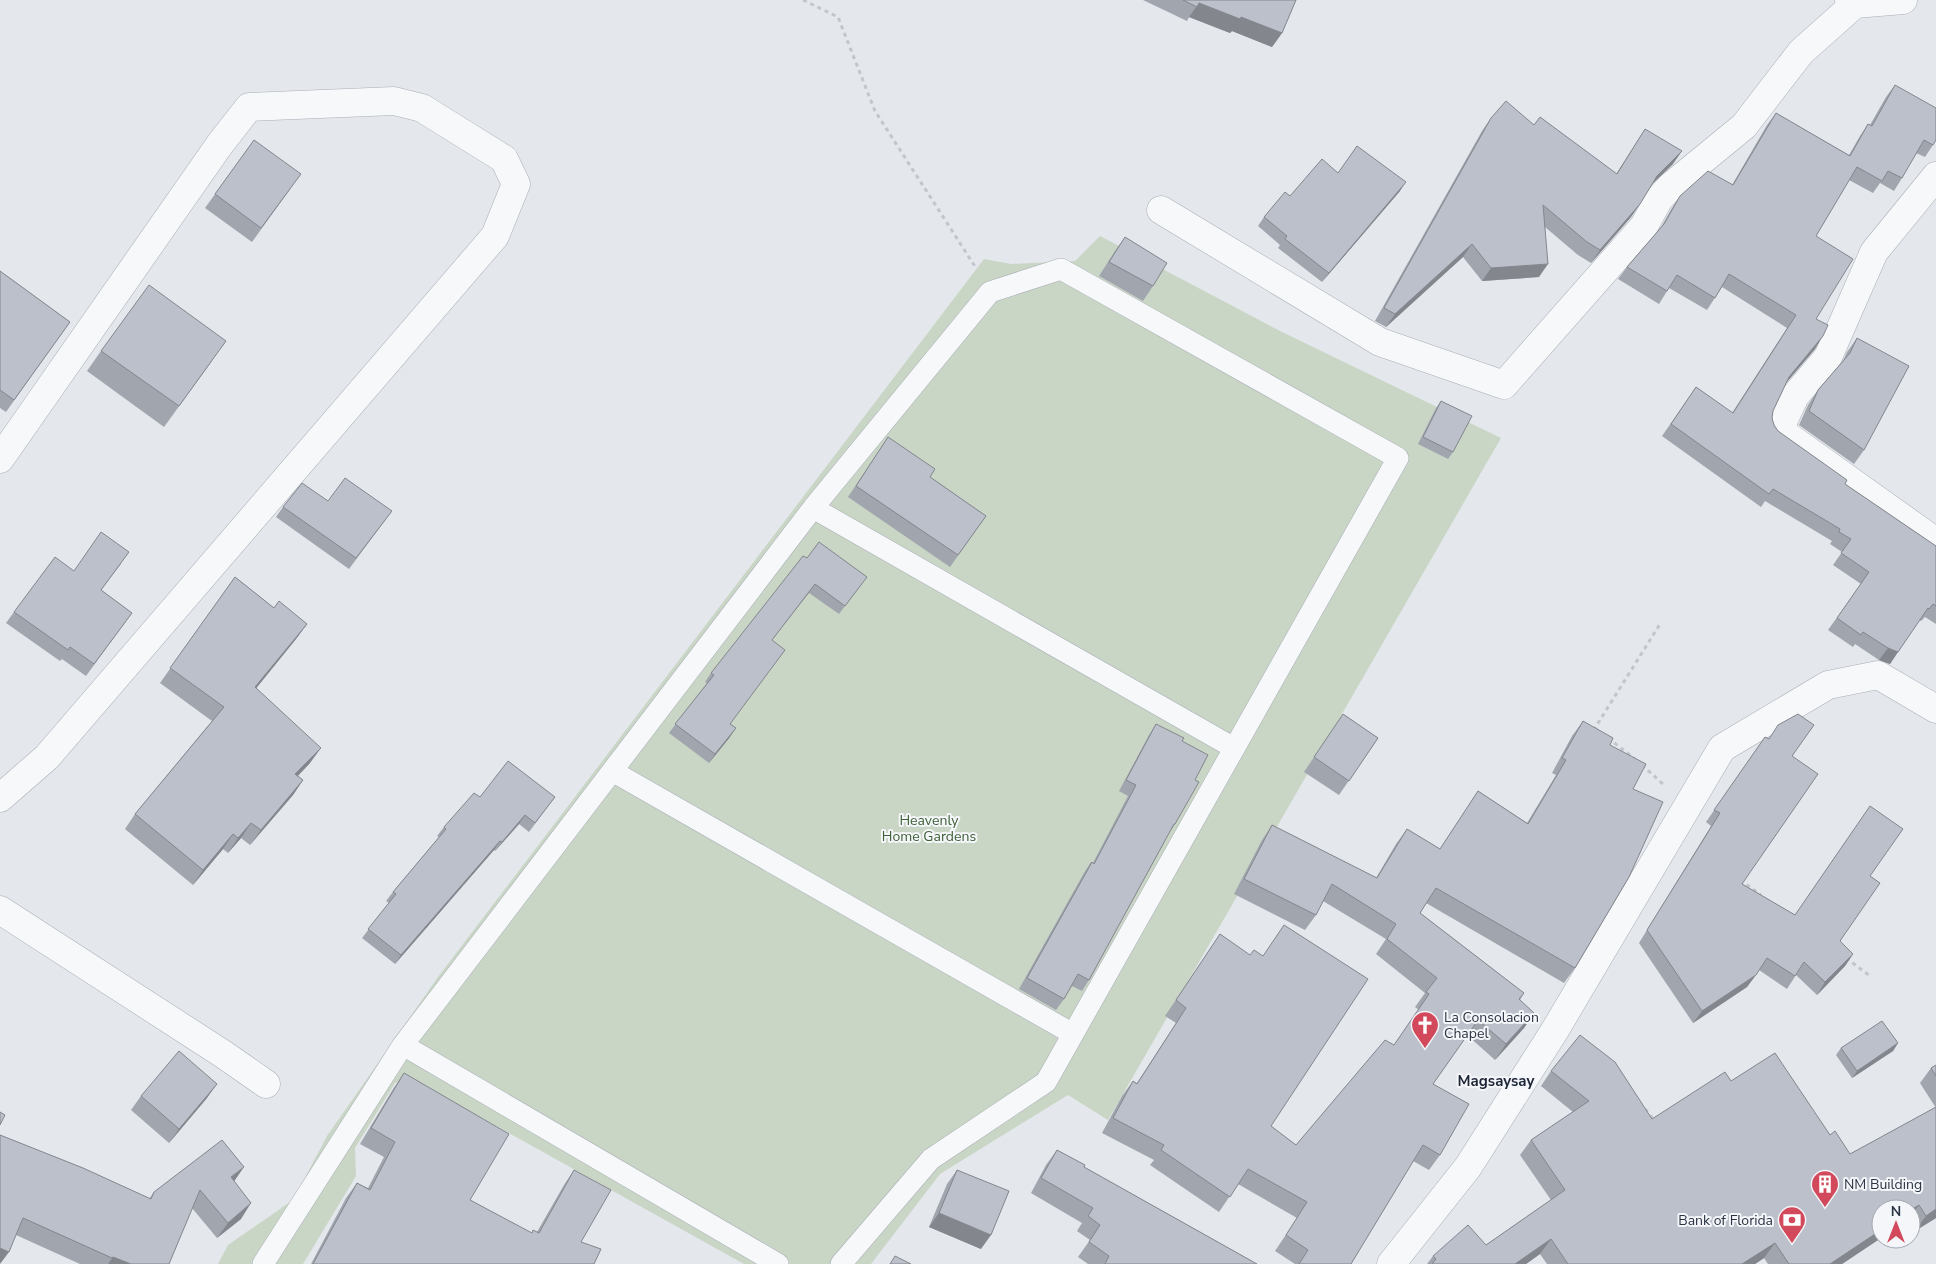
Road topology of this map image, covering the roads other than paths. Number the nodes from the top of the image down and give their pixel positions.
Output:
1 (1903, 0) edge
2 (1852, 2) edge
3 (1936, 176) edge
4 (1161, 210) dead end
5 (0, 459) edge
6 (813, 508) junction
7 (1936, 542) edge
8 (1936, 709) edge
9 (1234, 748) junction
10 (612, 771) junction
11 (0, 798) edge
12 (0, 910) edge
13 (1073, 1034) junction
14 (403, 1045) junction
15 (266, 1084) dead end
16 (263, 1264) edge
17 (778, 1264) edge
18 (841, 1264) edge
19 (1391, 1264) edge

1 - 2 street
2 - 4 street
3 - 7 street
5 - 11 street
6 - 9 lane
6 - 9 lane
6 - 10 lane
8 - 19 street
9 - 13 lane
10 - 13 lane
10 - 14 lane
12 - 15 street
13 - 18 lane
14 - 16 lane
14 - 17 lane

